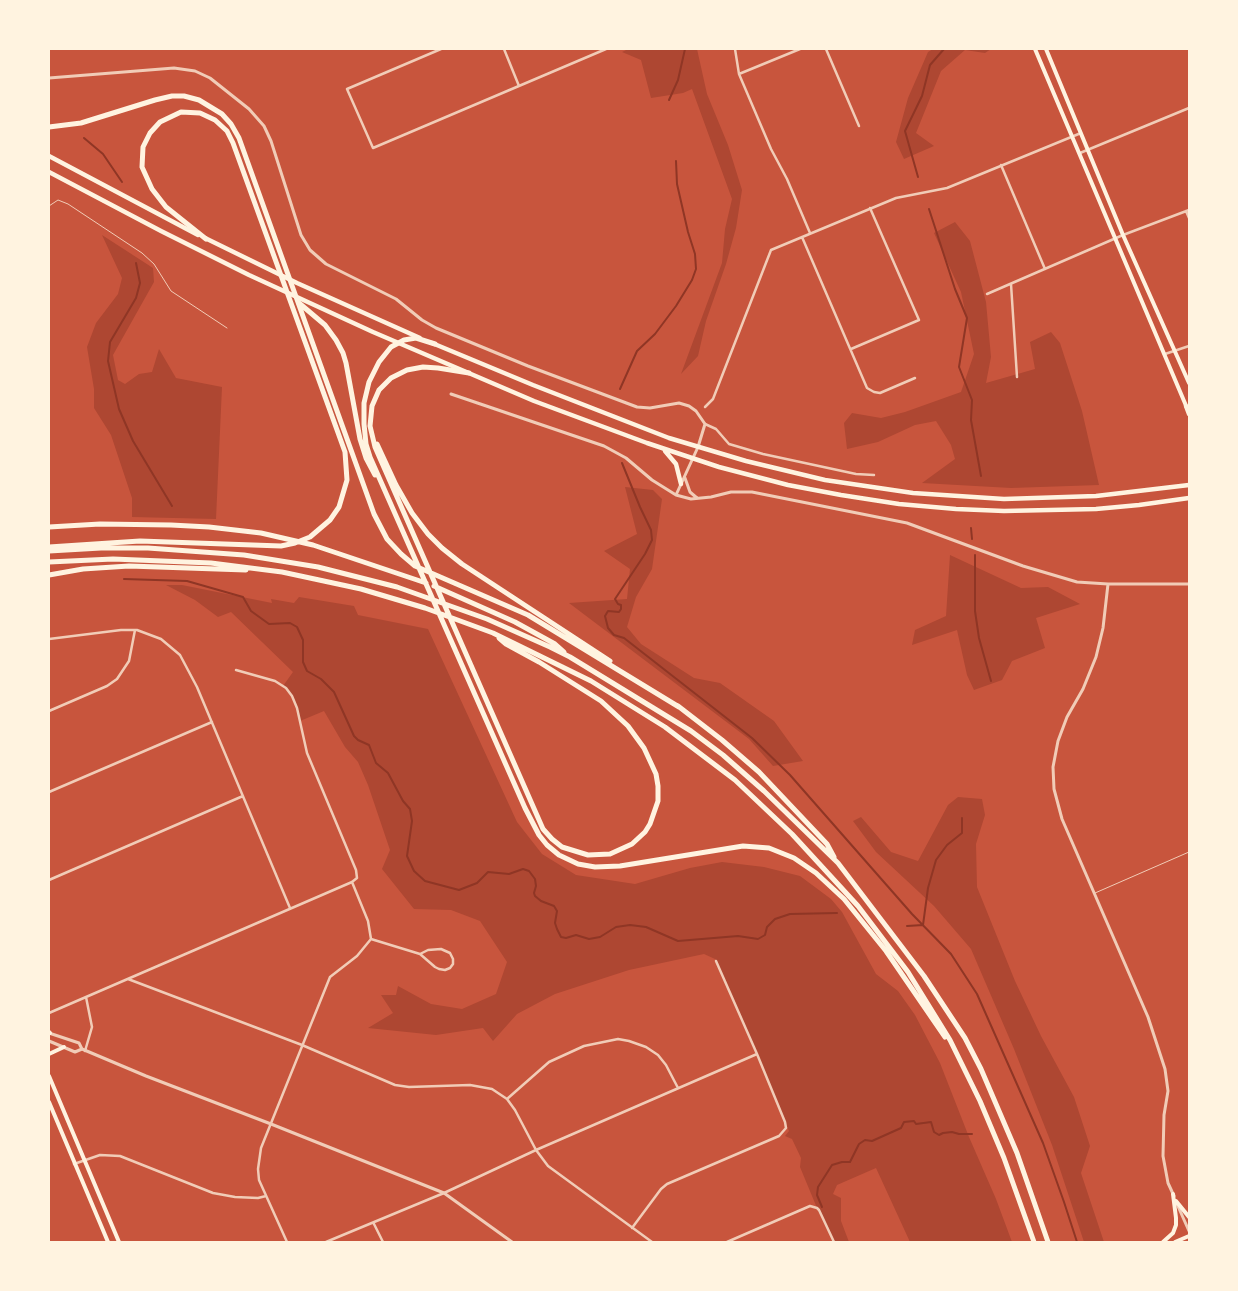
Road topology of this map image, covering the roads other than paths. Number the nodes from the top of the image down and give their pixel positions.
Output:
1 (441, 49) edge
2 (504, 49) edge
3 (606, 49) edge
4 (736, 49) edge
5 (800, 49) edge
6 (826, 49) edge
7 (1046, 49) edge
8 (1036, 51) edge
9 (739, 74) junction
10 (49, 78) edge
11 (519, 86) junction
12 (1189, 108) edge
13 (859, 126) dead end
14 (49, 128) edge
15 (1081, 133) junction
16 (1071, 137) junction
17 (1088, 150) junction
18 (1079, 154) junction
19 (49, 156) edge
20 (1001, 165) junction
21 (49, 172) edge
22 (49, 206) edge
23 (870, 208) junction
24 (1188, 210) edge
25 (1189, 218) edge
26 (810, 233) junction
27 (1123, 235) junction
28 (802, 237) junction
29 (206, 238) junction
30 (1115, 239) junction
31 (1045, 269) junction
32 (1011, 284) junction
33 (280, 290) junction
34 (986, 294) dead end
35 (227, 328) dead end
36 (399, 342) junction
37 (434, 344) junction
38 (1189, 346) edge
39 (850, 349) junction
40 (1175, 352) junction
41 (1164, 354) junction
42 (469, 373) junction
43 (1017, 377) dead end
44 (915, 378) dead end
45 (1189, 384) edge
46 (451, 394) dead end
47 (1186, 406) joint
48 (705, 407) dead end
49 (371, 410) junction
50 (1189, 414) edge
51 (705, 424) junction
52 (698, 447) junction
53 (662, 448) junction
54 (692, 459) junction
55 (874, 475) dead end
56 (685, 477) junction
57 (681, 484) junction
58 (1188, 484) edge
59 (676, 495) junction
60 (697, 499) junction
61 (1189, 499) edge
62 (49, 527) edge
63 (409, 545) junction
64 (49, 546) edge
65 (49, 551) edge
66 (49, 562) edge
67 (269, 570) junction
68 (49, 575) edge
69 (1108, 584) junction
70 (1189, 584) edge
71 (135, 630) junction
72 (493, 633) junction
73 (49, 639) edge
74 (570, 657) junction
75 (236, 670) dead end
76 (679, 707) junction
77 (49, 712) edge
78 (212, 722) junction
79 (49, 792) edge
80 (243, 796) junction
81 (1189, 852) edge
82 (838, 863) junction
83 (49, 880) edge
84 (352, 882) junction
85 (1094, 893) junction
86 (290, 909) junction
87 (371, 939) junction
88 (420, 954) junction
89 (716, 961) dead end
90 (128, 979) junction
91 (86, 997) junction
92 (49, 1014) edge
93 (49, 1032) edge
94 (49, 1042) edge
95 (302, 1045) junction
96 (64, 1047) junction
97 (84, 1050) junction
98 (49, 1054) edge
99 (757, 1054) junction
100 (958, 1056) junction
101 (49, 1076) edge
102 (678, 1088) junction
103 (507, 1099) junction
104 (49, 1102) edge
105 (271, 1124) junction
106 (536, 1150) junction
107 (84, 1160) junction
108 (74, 1164) junction
109 (444, 1193) junction
110 (1173, 1194) junction
111 (266, 1196) junction
112 (1176, 1201) junction
113 (1189, 1216) edge
114 (373, 1223) junction
115 (632, 1228) junction
116 (1189, 1230) edge
117 (1189, 1236) edge
118 (108, 1242) edge
119 (119, 1242) edge
120 (287, 1242) edge
121 (326, 1242) edge
122 (383, 1242) edge
123 (512, 1242) edge
124 (652, 1242) edge
125 (727, 1242) edge
126 (834, 1242) edge
127 (1034, 1242) edge
128 (1048, 1242) edge
129 (1163, 1242) edge
130 (1175, 1242) edge

1 - 11 street
2 - 11 street
3 - 11 street
4 - 9 street
5 - 9 street
6 - 13 street
7 - 8 street
7 - 15 main road
8 - 16 main road
9 - 26 street
10 - 51 street
12 - 17 street
14 - 76 highway
15 - 16 street
15 - 17 main road
16 - 18 main road
16 - 20 street
17 - 18 street
17 - 27 main road
18 - 30 main road
19 - 29 highway
20 - 23 street
20 - 31 street
21 - 33 highway
22 - 35 lane
23 - 26 street
23 - 39 street
24 - 25 street
24 - 27 street
26 - 28 street
27 - 30 street
27 - 40 main road
28 - 39 street
28 - 48 street
29 - 37 highway
29 - 64 highway
30 - 31 street
30 - 41 main road
31 - 32 street
32 - 34 street
32 - 43 street
33 - 36 highway
33 - 63 highway
36 - 37 highway
36 - 42 highway
36 - 63 highway
37 - 52 highway
38 - 40 street
39 - 44 street
40 - 41 street
40 - 45 main road
41 - 47 main road
42 - 49 highway
42 - 53 highway
46 - 59 street
47 - 50 highway
49 - 72 highway
49 - 76 highway
51 - 52 street
51 - 55 street
52 - 54 street
52 - 58 highway
53 - 54 highway
53 - 57 highway
54 - 56 street
54 - 61 highway
56 - 57 street
56 - 60 street
57 - 59 street
59 - 60 street
60 - 69 street
62 - 74 highway
63 - 100 highway
65 - 74 highway
66 - 67 highway
67 - 68 highway
67 - 72 highway
69 - 70 street
69 - 85 street
71 - 73 street
71 - 77 street
71 - 78 street
72 - 100 highway
74 - 82 highway
75 - 84 street
76 - 82 highway
78 - 79 street
78 - 80 street
80 - 83 street
80 - 86 street
81 - 85 lane
82 - 128 highway
84 - 86 street
84 - 87 street
85 - 110 street
86 - 90 street
87 - 88 street
87 - 95 street
88 - 88 street
89 - 99 street
90 - 91 street
90 - 95 street
91 - 92 street
91 - 97 street
93 - 97 street
94 - 96 street
95 - 103 street
95 - 105 street
96 - 97 street
96 - 98 main road
97 - 105 street
99 - 102 street
99 - 115 street
100 - 127 highway
101 - 107 main road
102 - 103 street
102 - 106 street
103 - 106 street
104 - 108 main road
105 - 109 street
105 - 111 street
106 - 109 street
106 - 115 street
107 - 108 street
107 - 111 street
107 - 119 main road
108 - 118 main road
109 - 114 street
109 - 123 street
110 - 112 street
110 - 129 main road
111 - 120 street
112 - 113 main road
112 - 116 street
114 - 121 street
114 - 122 street
115 - 124 street
117 - 130 main road
125 - 126 street

